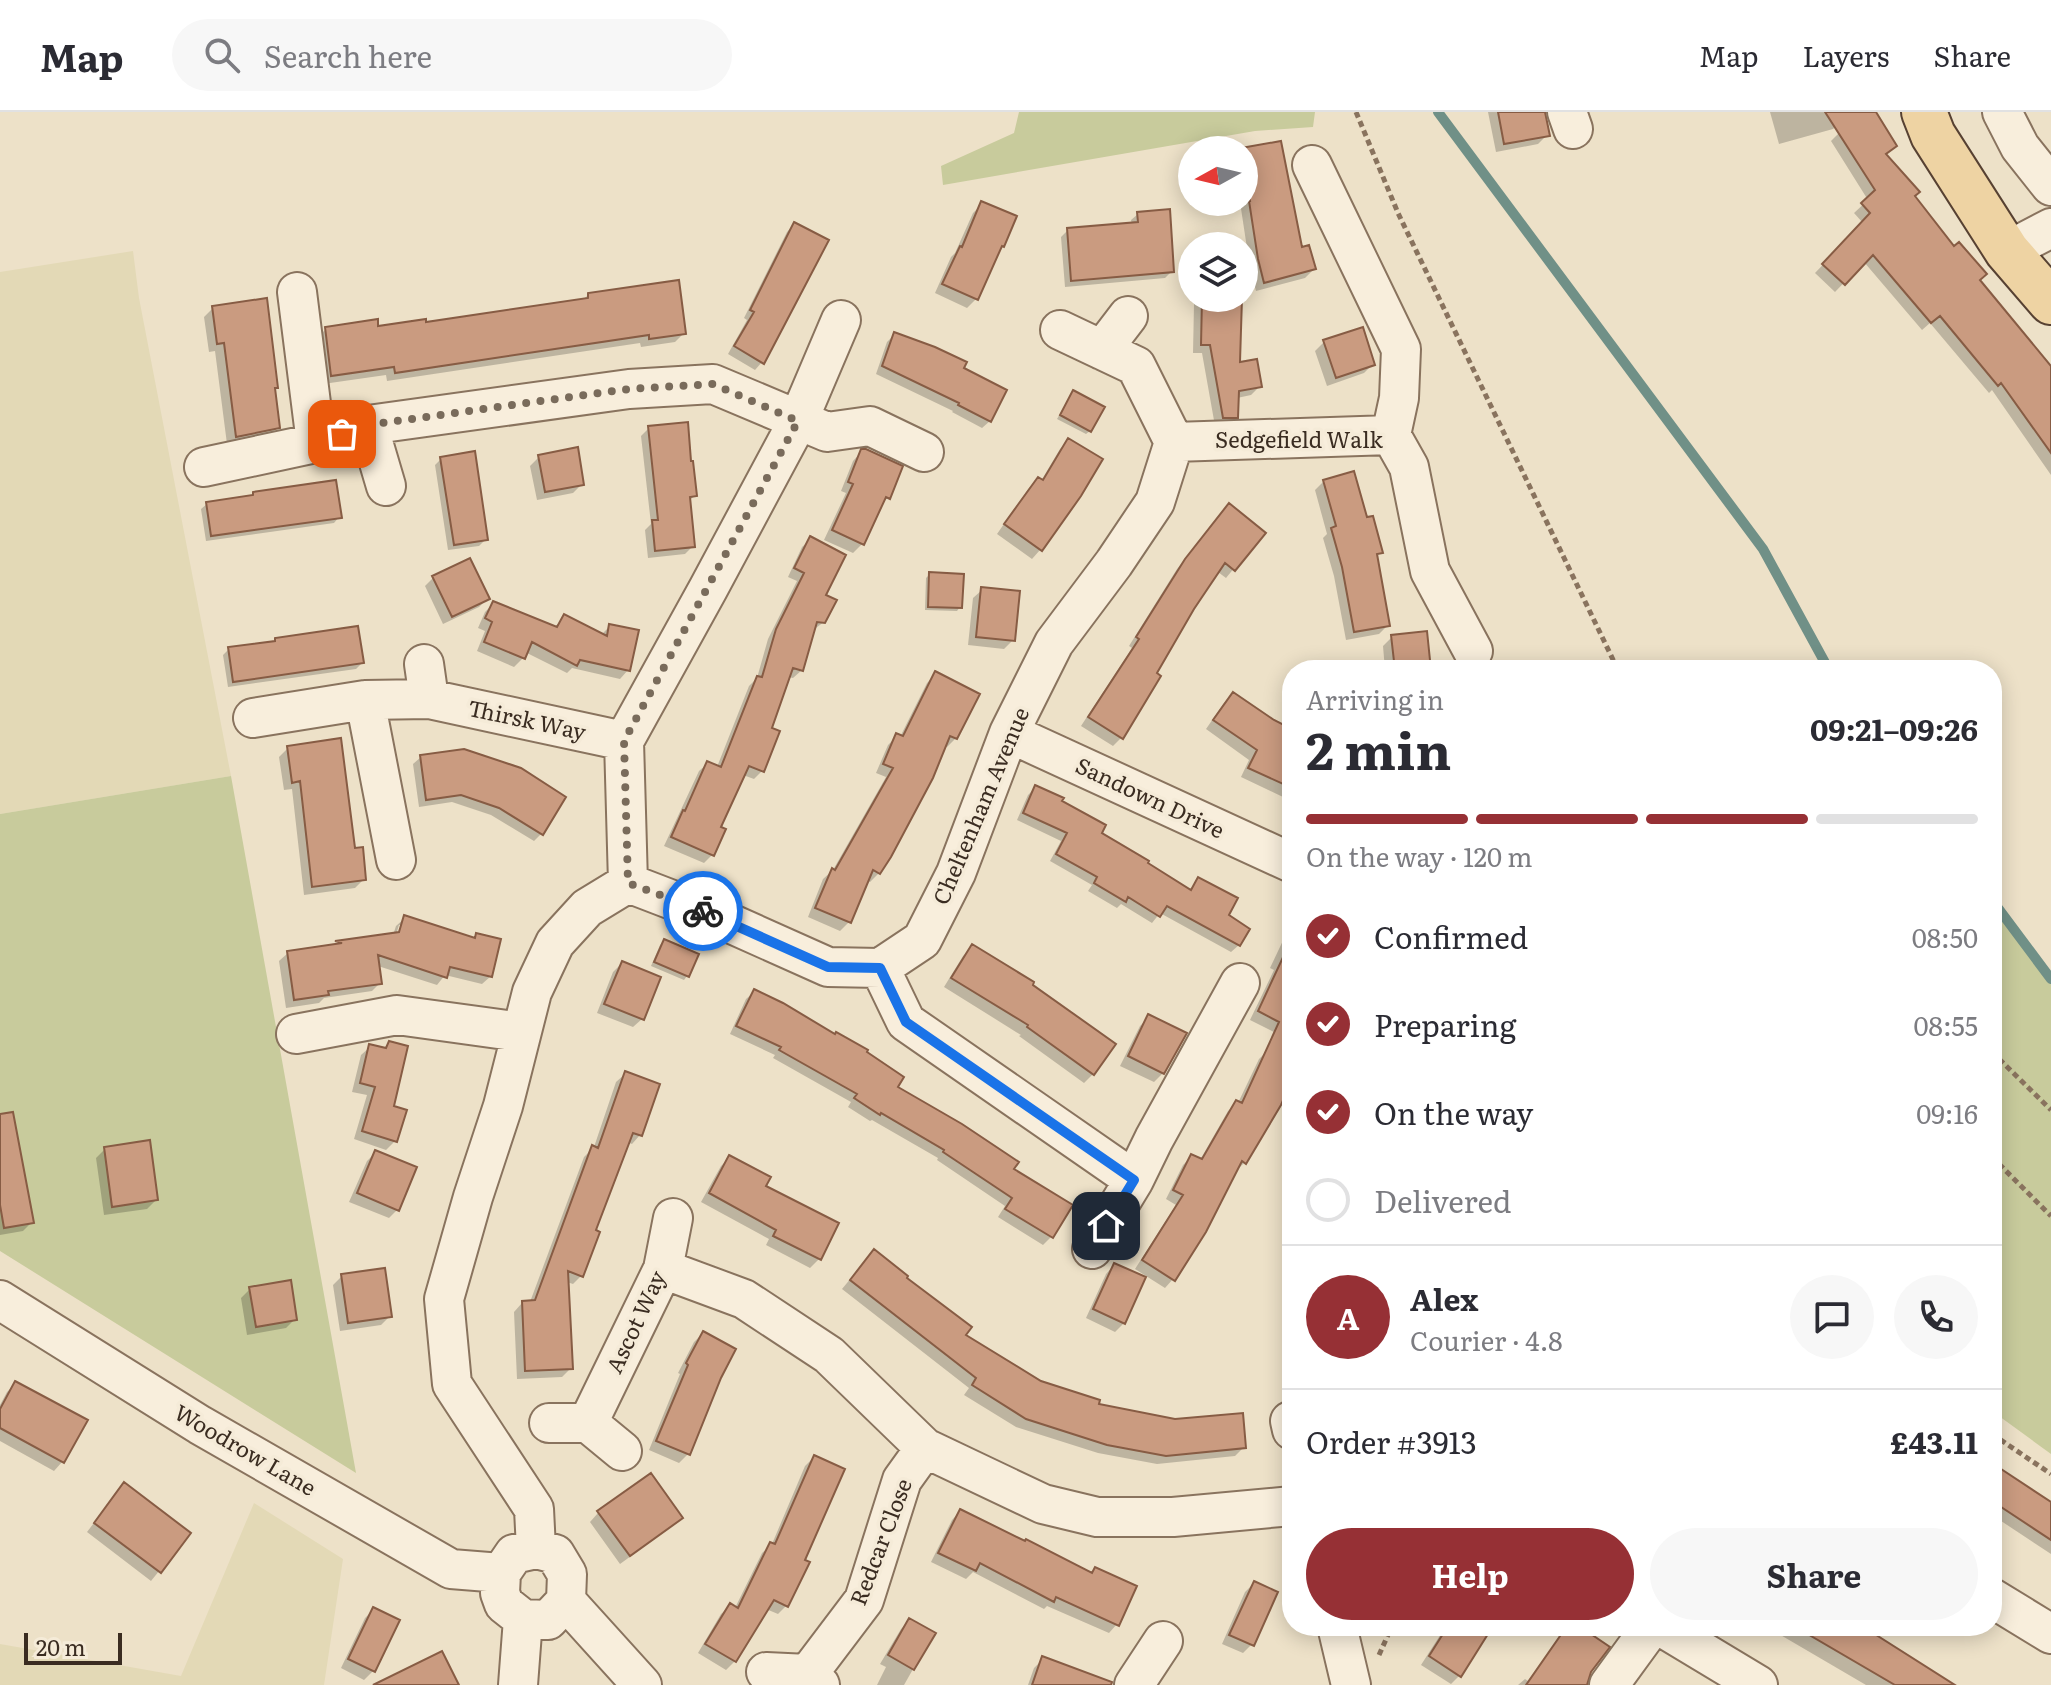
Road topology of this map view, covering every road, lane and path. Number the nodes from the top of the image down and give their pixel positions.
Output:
1 (1356, 112) edge
2 (1924, 112) edge
3 (2002, 112) edge
4 (1312, 165) dead end
5 (2051, 186) edge
6 (2051, 228) edge
7 (2007, 251) junction
8 (297, 292) dead end
9 (2051, 302) edge
10 (1128, 316) dead end
11 (841, 320) dead end
12 (1060, 330) dead end
13 (1102, 350) junction
14 (798, 421) junction
15 (368, 425) junction
16 (1174, 442) junction
17 (316, 443) junction
18 (1400, 451) junction
19 (924, 452) dead end
20 (204, 467) dead end
21 (386, 486) dead end
22 (1473, 651) dead end
23 (1613, 660) edge
24 (365, 700) junction
25 (253, 718) dead end
26 (1009, 733) junction
27 (624, 741) junction
28 (1282, 858) edge
29 (396, 860) dead end
30 (628, 883) junction
31 (880, 968) junction
32 (1240, 983) dead end
33 (521, 1032) junction
34 (296, 1034) dead end
35 (2002, 1062) edge
36 (2051, 1110) edge
37 (2002, 1167) edge
38 (1134, 1180) junction
39 (2051, 1216) edge
40 (673, 1218) dead end
41 (1092, 1249) dead end
42 (663, 1269) junction
43 (0, 1300) edge
44 (549, 1423) dead end
45 (588, 1423) junction
46 (2002, 1441) edge
47 (925, 1448) junction
48 (622, 1451) dead end
49 (2051, 1474) edge
50 (1282, 1507) edge
51 (536, 1549) junction
52 (501, 1573) junction
53 (566, 1601) junction
54 (2002, 1604) edge
55 (523, 1619) junction
56 (2051, 1634) edge
57 (1339, 1636) edge
58 (1645, 1636) edge
59 (1677, 1636) edge
60 (1163, 1641) dead end
61 (766, 1672) dead end
62 (814, 1680) edge
63 (518, 1685) edge
64 (642, 1685) edge
65 (1134, 1685) edge
66 (1351, 1685) edge
67 (1609, 1685) edge
68 (1758, 1685) edge

1 - 23 path
2 - 7 main road
3 - 5 street
4 - 18 street
6 - 7 street
7 - 9 main road
8 - 17 street
10 - 13 street
11 - 14 street
12 - 13 street
13 - 16 street
14 - 15 street
14 - 19 street
14 - 27 street
15 - 17 street
15 - 21 street
16 - 18 street, Sedgefield Walk
16 - 26 street, Cheltenham Avenue
17 - 20 street
18 - 22 street
24 - 25 street, Thirsk Way
24 - 27 street, Thirsk Way
24 - 29 street
26 - 28 street, Sandown Drive
26 - 31 street, Cheltenham Avenue
27 - 30 street
30 - 31 street
30 - 33 street
31 - 38 street
32 - 38 street
33 - 34 street
33 - 51 street
35 - 36 path
37 - 39 path
38 - 41 street
40 - 42 street, Ascot Way
42 - 45 street, Ascot Way
42 - 47 street
43 - 52 street, Woodrow Lane
44 - 45 street
45 - 48 street
46 - 49 path
47 - 50 street
47 - 62 street, Redcar Close
51 - 52 street
51 - 53 street
52 - 55 street
53 - 55 street
53 - 64 street
54 - 56 street
55 - 63 street
57 - 66 street
58 - 67 street
59 - 68 street
60 - 65 street
61 - 62 street, Redcar Close

